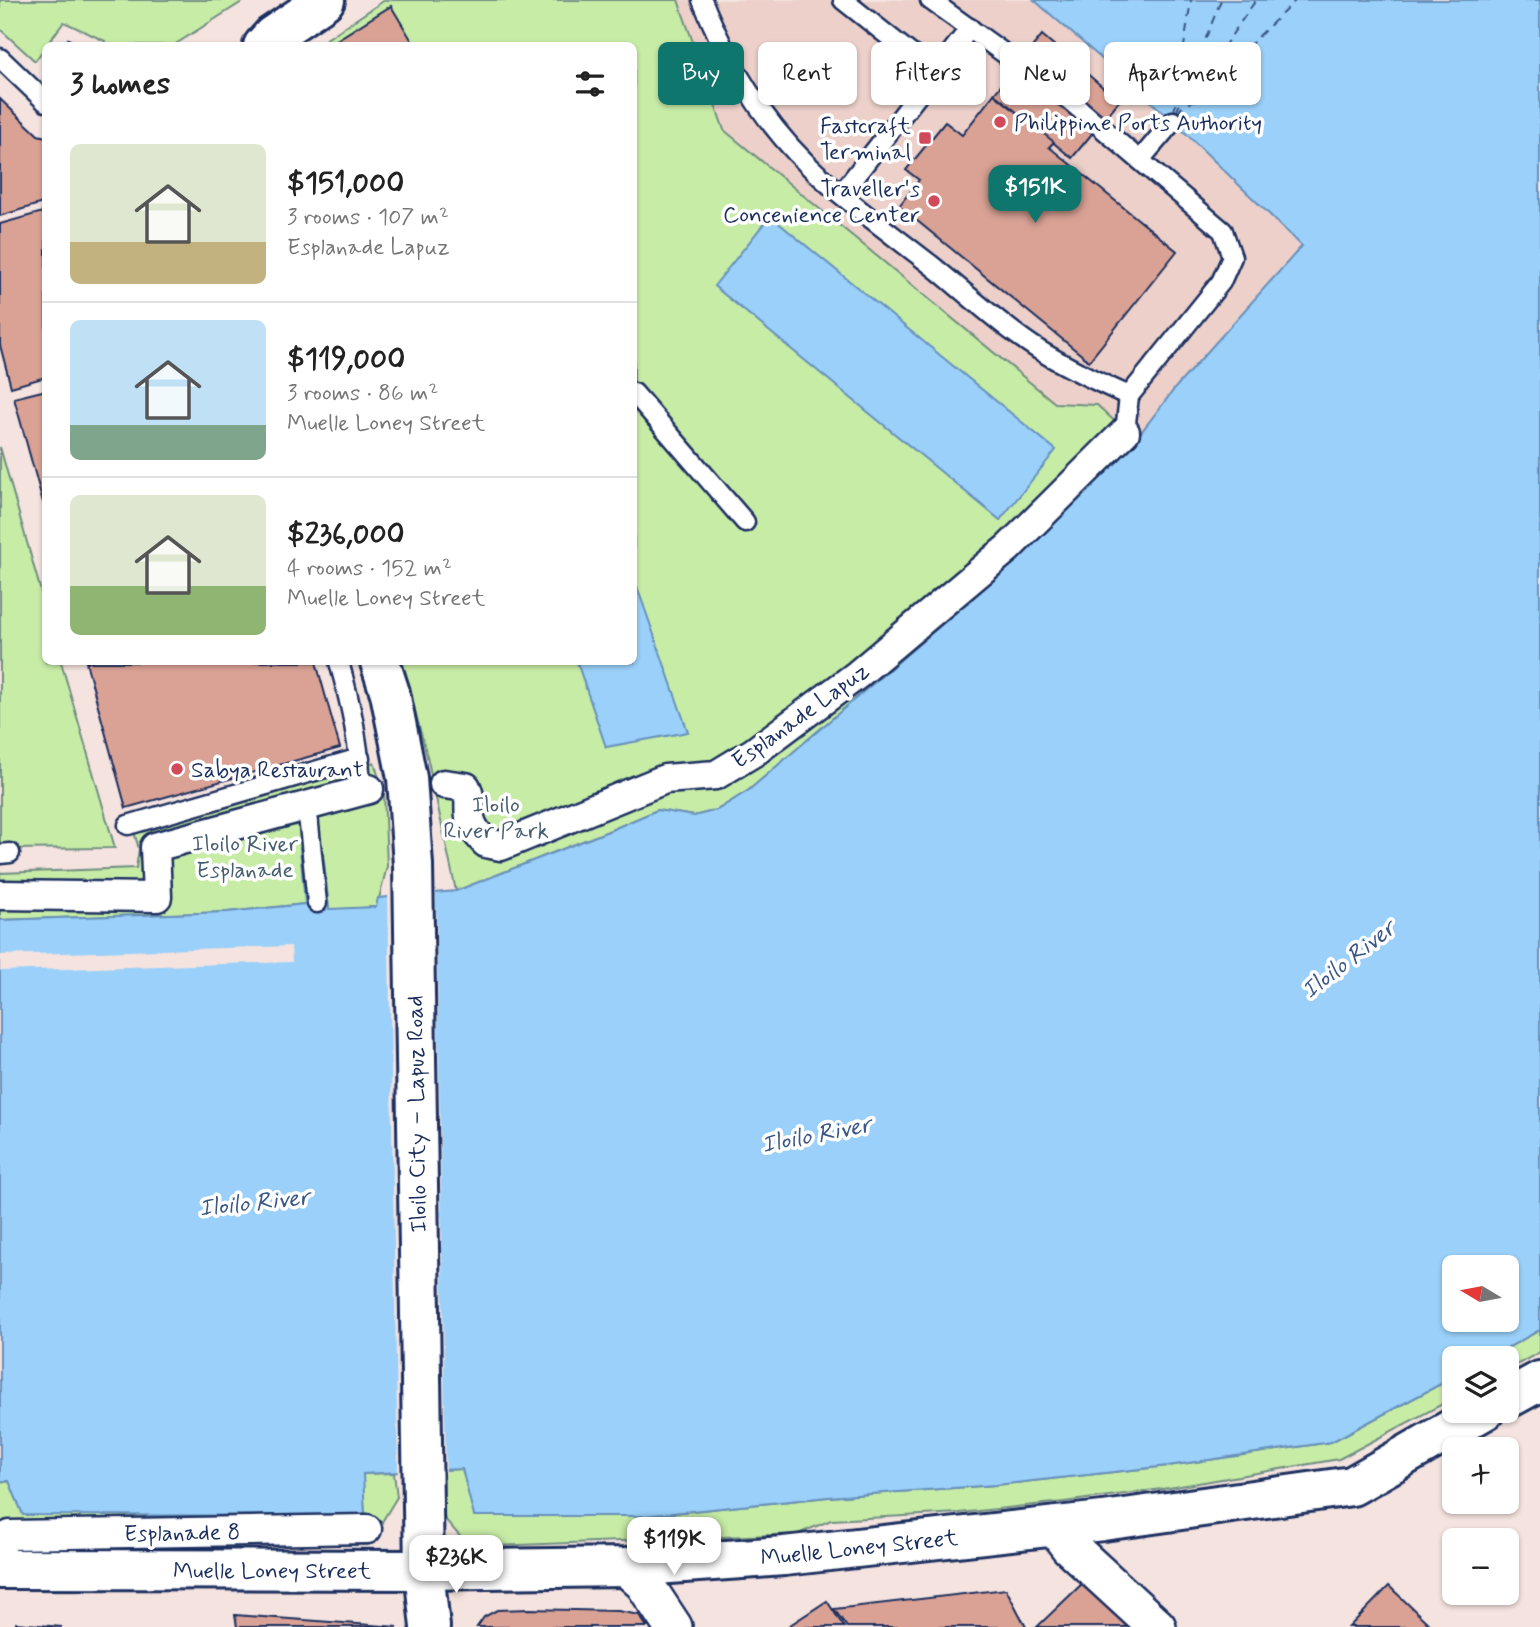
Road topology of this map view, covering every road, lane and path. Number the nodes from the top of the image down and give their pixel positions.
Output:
1 (325, 0) edge
2 (702, 0) edge
3 (842, 0) edge
4 (930, 0) edge
5 (970, 28) junction
6 (267, 42) edge
7 (896, 42) edge
8 (959, 42) edge
9 (0, 58) edge
10 (42, 98) edge
11 (910, 105) edge
12 (1173, 121) dead end
13 (1140, 160) junction
14 (841, 194) junction
15 (637, 396) edge
16 (1129, 396) junction
17 (1125, 432) joint
18 (745, 522) dead end
19 (340, 665) edge
20 (381, 665) edge
21 (360, 758) junction
22 (444, 784) dead end
23 (365, 790) joint
24 (307, 805) junction
25 (128, 825) dead end
26 (0, 895) edge
27 (317, 903) dead end
28 (1540, 1381) edge
29 (1519, 1392) edge
30 (1462, 1423) edge
31 (1054, 1526) junction
32 (367, 1530) dead end
33 (0, 1544) edge
34 (626, 1567) junction
35 (0, 1569) edge
36 (424, 1570) junction
37 (430, 1627) edge
38 (673, 1627) edge
39 (1157, 1627) edge

1 - 6 main road
2 - 14 lane
3 - 7 lane
4 - 5 lane
5 - 8 lane
5 - 13 lane
9 - 10 lane
11 - 14 lane
12 - 13 lane
13 - 16 lane
14 - 16 lane
15 - 18 lane
16 - 17 lane
17 - 22 street, Esplanade Lapuz
19 - 21 lane
20 - 36 main road, Iloilo City – Lapuz Road
21 - 23 lane
21 - 25 lane
23 - 24 street
24 - 26 street
24 - 27 lane
28 - 29 main road
30 - 31 main road, Muelle Loney Street
31 - 34 main road, Muelle Loney Street
31 - 39 street
32 - 33 street, Esplanade 8
34 - 36 main road, Muelle Loney Street
34 - 38 street
35 - 36 main road, Muelle Loney Street
36 - 37 main road, Iloilo City – Lapuz Road

